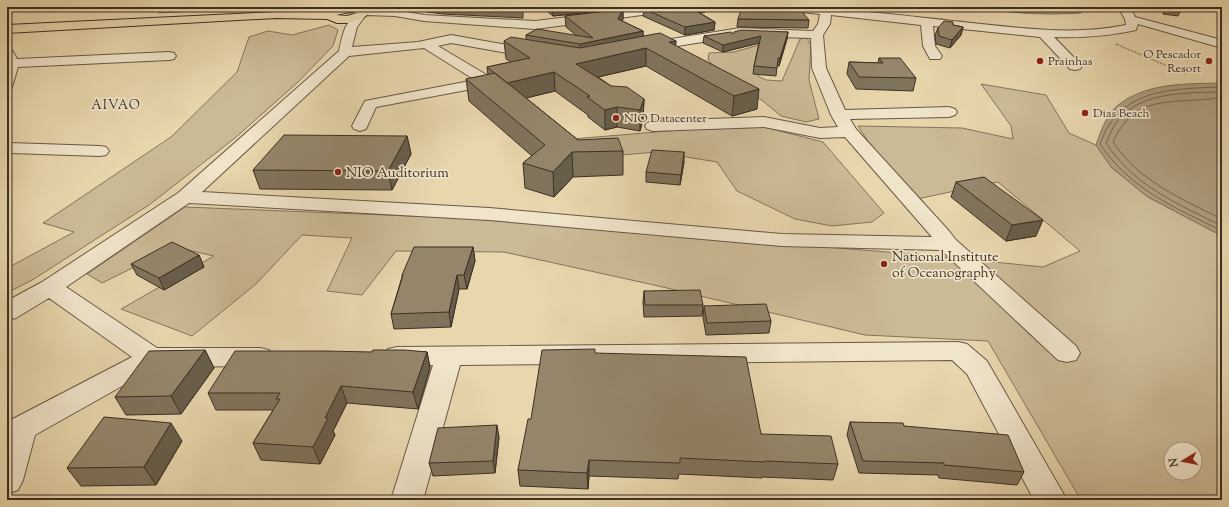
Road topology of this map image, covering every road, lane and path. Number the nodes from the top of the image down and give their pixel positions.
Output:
1 (377, 7) edge
2 (680, 7) edge
3 (783, 7) edge
4 (1124, 7) edge
5 (826, 11) junction
6 (347, 12) edge
7 (1131, 20) junction
8 (927, 22) junction
9 (7, 28) edge
10 (1042, 32) junction
11 (1092, 33) junction
12 (813, 35) junction
13 (1222, 44) edge
14 (422, 45) junction
15 (631, 50) edge
16 (345, 52) junction
17 (169, 56) dead end
18 (551, 56) edge
19 (935, 56) dead end
20 (10, 58) edge
21 (1075, 66) dead end
22 (1186, 74) dead end
23 (507, 78) edge
24 (482, 83) junction
25 (7, 84) edge
26 (949, 112) dead end
27 (839, 115) junction
28 (360, 126) dead end
29 (653, 126) dead end
30 (848, 132) junction
31 (8, 146) edge
32 (100, 151) dead end
33 (185, 197) junction
34 (946, 244) junction
35 (50, 287) junction
36 (7, 312) edge
37 (1067, 353) dead end
38 (449, 355) junction
39 (371, 356) edge
40 (285, 357) edge
41 (152, 358) junction
42 (15, 431) edge
43 (7, 480) edge
44 (407, 500) edge
45 (1051, 500) edge

1 - 6 street
2 - 6 street
3 - 5 street
4 - 7 street
5 - 8 street
5 - 12 street
6 - 9 main road
6 - 9 main road
6 - 16 street
6 - 16 street
7 - 11 street
7 - 13 street
8 - 10 street
8 - 19 street
10 - 11 street
10 - 21 street
11 - 22 path
12 - 15 street
12 - 27 street
14 - 16 street
14 - 18 street
14 - 24 street
16 - 33 street
17 - 20 street
20 - 25 street
23 - 24 street
24 - 28 street
26 - 27 street
27 - 30 street
29 - 30 street
30 - 34 street
31 - 32 street
33 - 34 street
33 - 35 street
34 - 37 street
35 - 36 street
35 - 41 street
38 - 39 street
38 - 44 street
38 - 45 street
40 - 41 street
41 - 42 street
42 - 43 street

